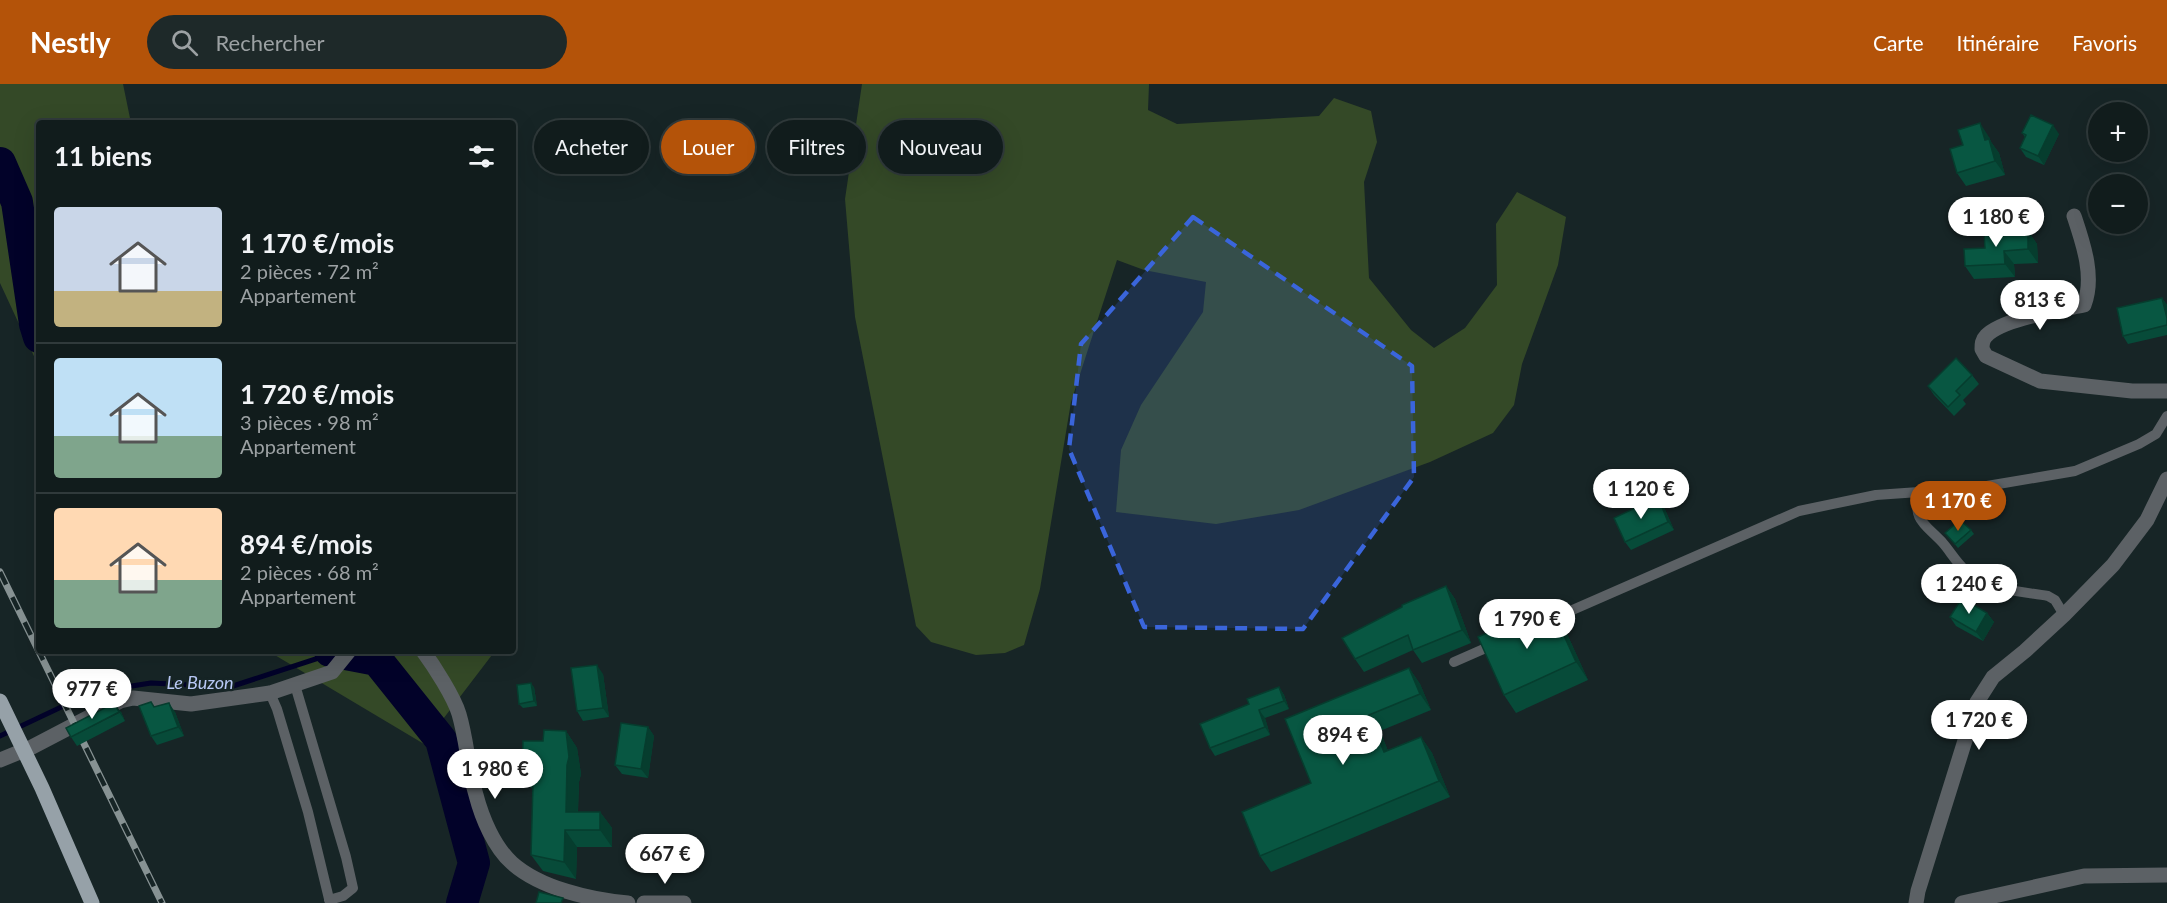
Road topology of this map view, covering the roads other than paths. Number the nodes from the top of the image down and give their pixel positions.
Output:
1 (2074, 216) dead end
2 (2167, 392) edge
3 (2167, 416) edge
4 (2167, 479) edge
5 (1919, 492) junction
6 (2064, 615) junction
7 (1530, 629) edge
8 (1508, 639) edge
9 (347, 654) edge
10 (425, 654) edge
11 (1454, 662) dead end
12 (295, 685) junction
13 (270, 693) junction
14 (0, 700) edge
15 (21, 744) junction
16 (0, 760) edge
17 (2167, 875) edge
18 (329, 901) edge
19 (92, 903) edge
20 (628, 903) edge
21 (644, 903) edge
22 (684, 903) edge
23 (1916, 903) edge
24 (1962, 903) edge

1 - 2 street
3 - 5 lane
4 - 6 street
5 - 6 lane
5 - 7 lane
6 - 23 street
8 - 11 lane
9 - 12 street
10 - 20 street
12 - 13 street
12 - 18 lane
13 - 15 street
13 - 18 lane
14 - 15 main road
15 - 16 street
15 - 19 main road
17 - 24 street
21 - 22 street

